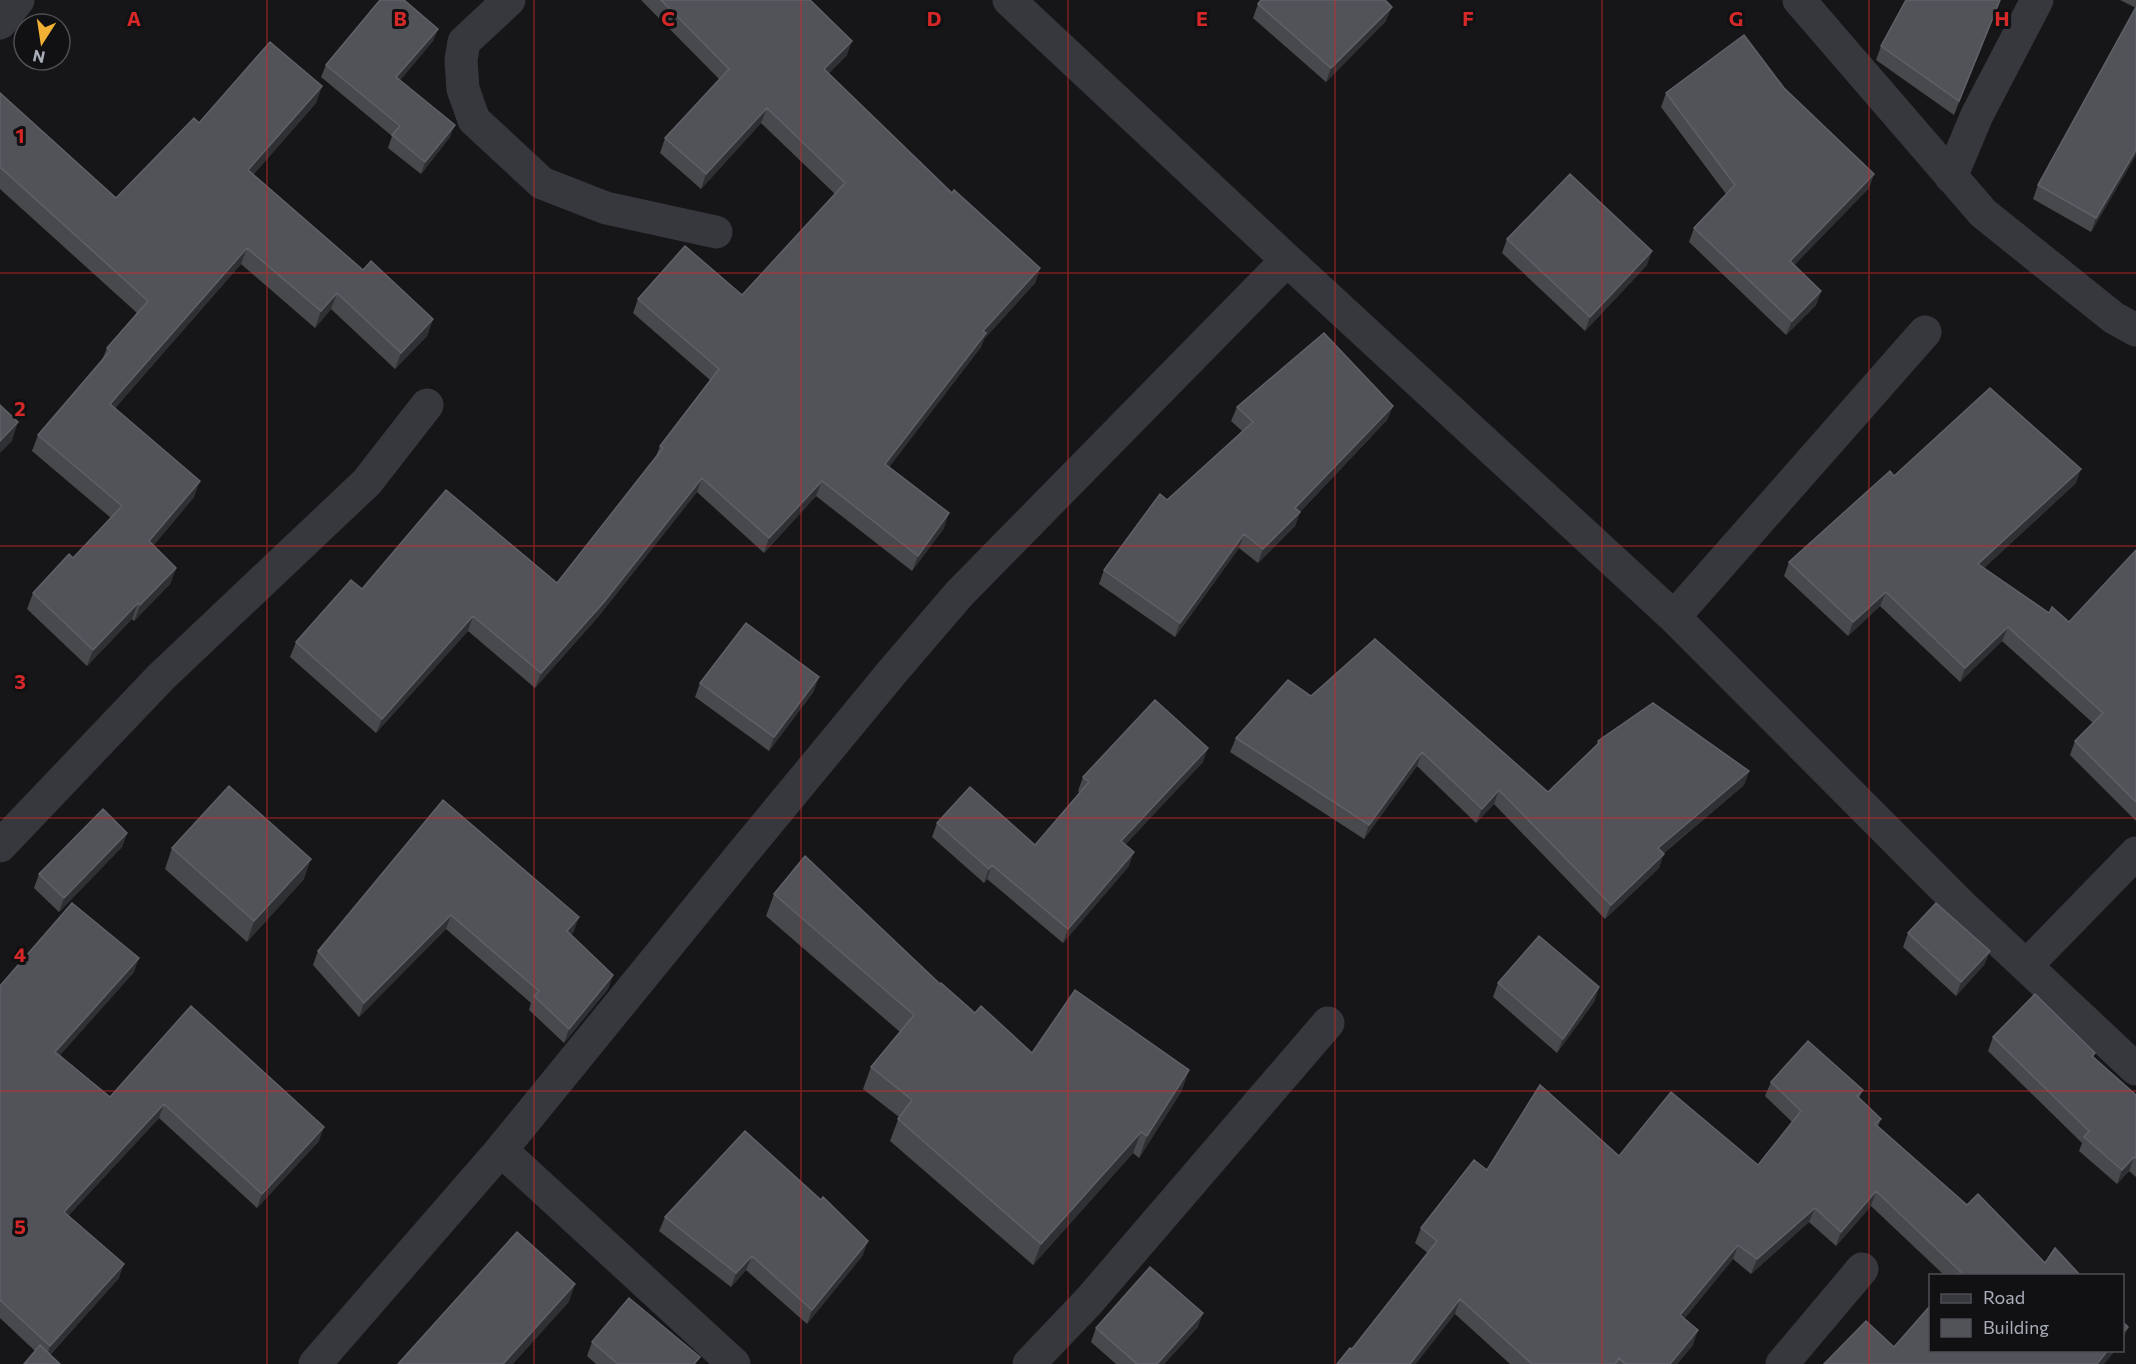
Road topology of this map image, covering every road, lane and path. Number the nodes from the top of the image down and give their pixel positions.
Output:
1 (18, 0) edge
2 (509, 0) edge
3 (1009, 0) edge
4 (1799, 0) edge
5 (2037, 0) edge
6 (0, 23) edge
7 (1952, 177) junction
8 (716, 232) dead end
9 (1287, 260) junction
10 (2136, 330) edge
11 (1925, 332) dead end
12 (428, 405) dead end
13 (1674, 617) junction
14 (0, 846) edge
15 (2136, 853) edge
16 (2026, 966) junction
17 (1328, 1023) dead end
18 (2136, 1069) edge
19 (501, 1150) junction
20 (1862, 1269) dead end
21 (315, 1364) edge
22 (734, 1364) edge
23 (1029, 1364) edge
24 (1782, 1364) edge

1 - 6 street
2 - 8 street
3 - 9 street
4 - 7 street
5 - 7 street
7 - 10 street
9 - 13 street
9 - 19 street
11 - 13 street
12 - 14 street
13 - 16 street
15 - 16 street
16 - 18 street
17 - 23 street
19 - 21 street
19 - 22 street
20 - 24 street

